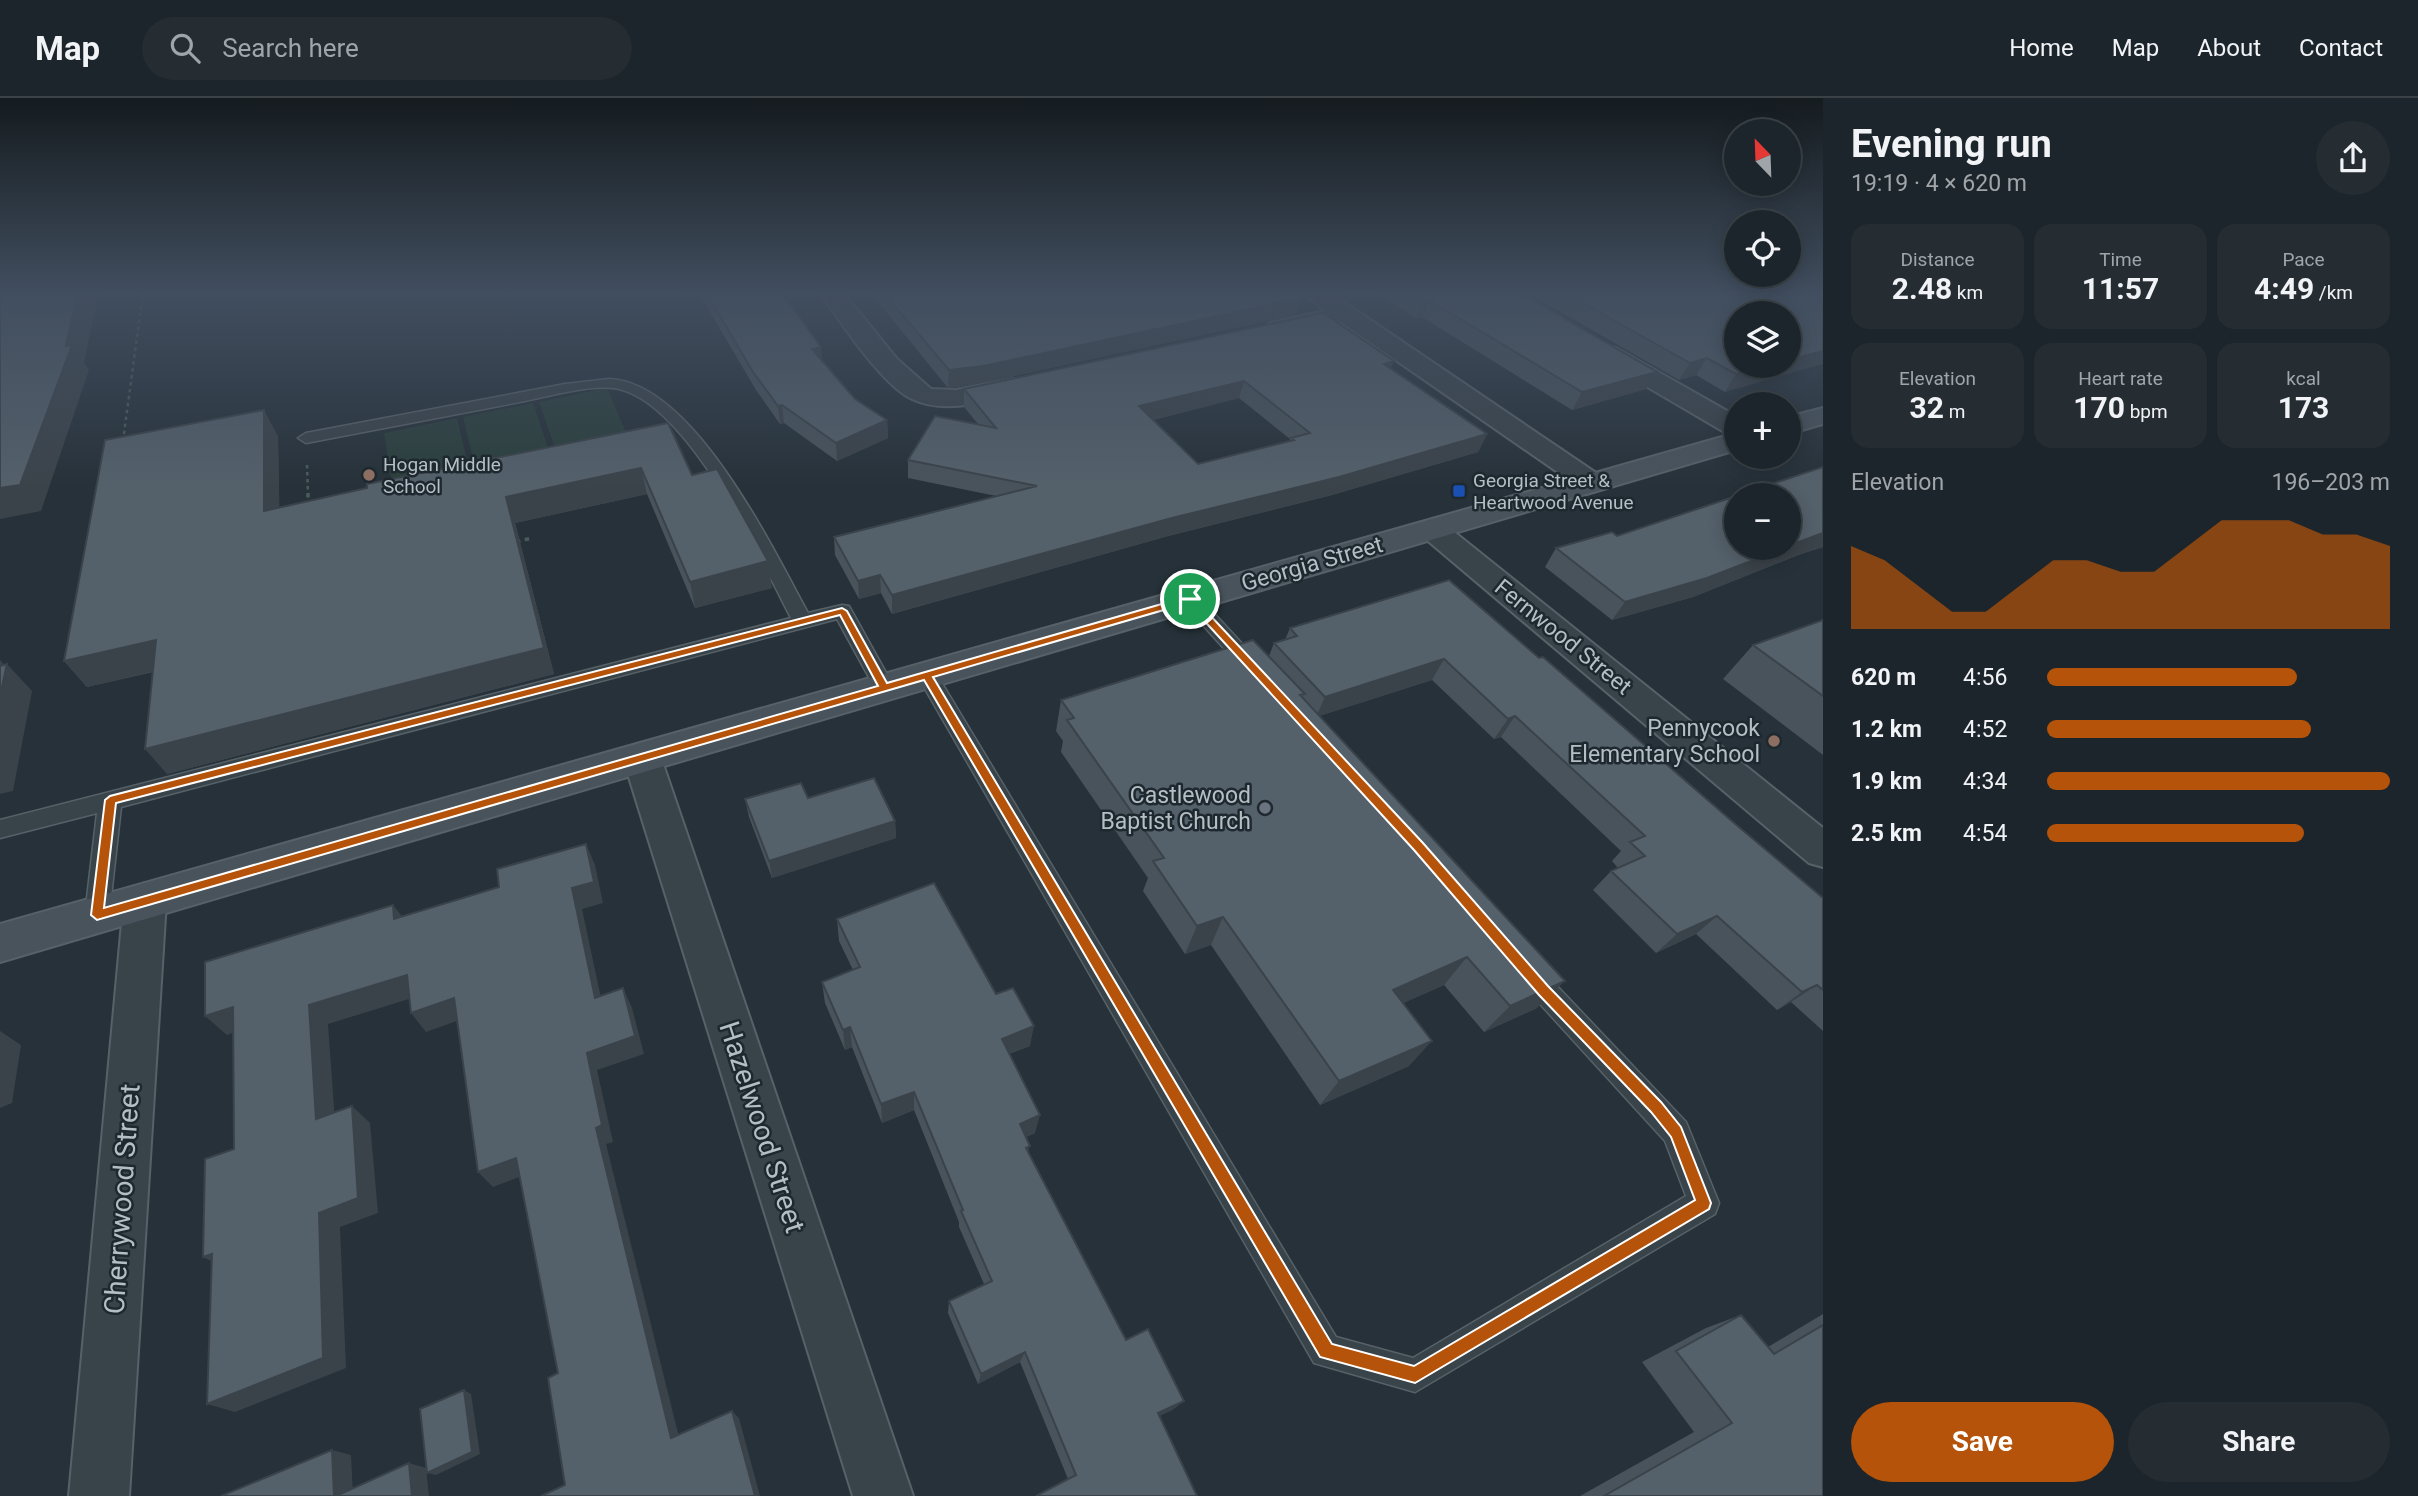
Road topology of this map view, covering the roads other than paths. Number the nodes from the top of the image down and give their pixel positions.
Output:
1 (885, 357) edge
2 (1407, 357) edge
3 (1616, 357) edge
4 (1035, 383) edge
5 (1823, 416) edge
6 (1724, 420) edge
7 (1801, 422) edge
8 (306, 438) road end
9 (1724, 444) edge
10 (1592, 483) junction
11 (1432, 529) junction
12 (1190, 599) junction
13 (803, 621) junction
14 (927, 675) junction
15 (884, 687) junction
16 (1272, 689) edge
17 (642, 758) junction
18 (110, 800) junction
19 (0, 830) edge
20 (1823, 851) edge
21 (145, 901) junction
22 (97, 915) junction
23 (0, 943) edge
24 (1517, 960) edge
25 (99, 1496) edge
26 (883, 1496) edge

1 - 4 street
2 - 10 street
3 - 6 street
5 - 7 main road
8 - 13 lane
9 - 10 main road, Georgia Street
10 - 11 main road, Georgia Street
11 - 12 main road, Georgia Street
11 - 20 street, Fernwood Street
12 - 14 main road, Georgia Street
12 - 16 lane
13 - 15 lane
13 - 18 lane
14 - 15 main road, Georgia Street
14 - 24 lane
15 - 17 main road, Georgia Street
17 - 21 main road, Georgia Street
17 - 26 street, Hazelwood Street
18 - 19 lane
18 - 22 lane
21 - 22 main road, Georgia Street
21 - 25 street, Cherrywood Street
22 - 23 main road, Georgia Street

